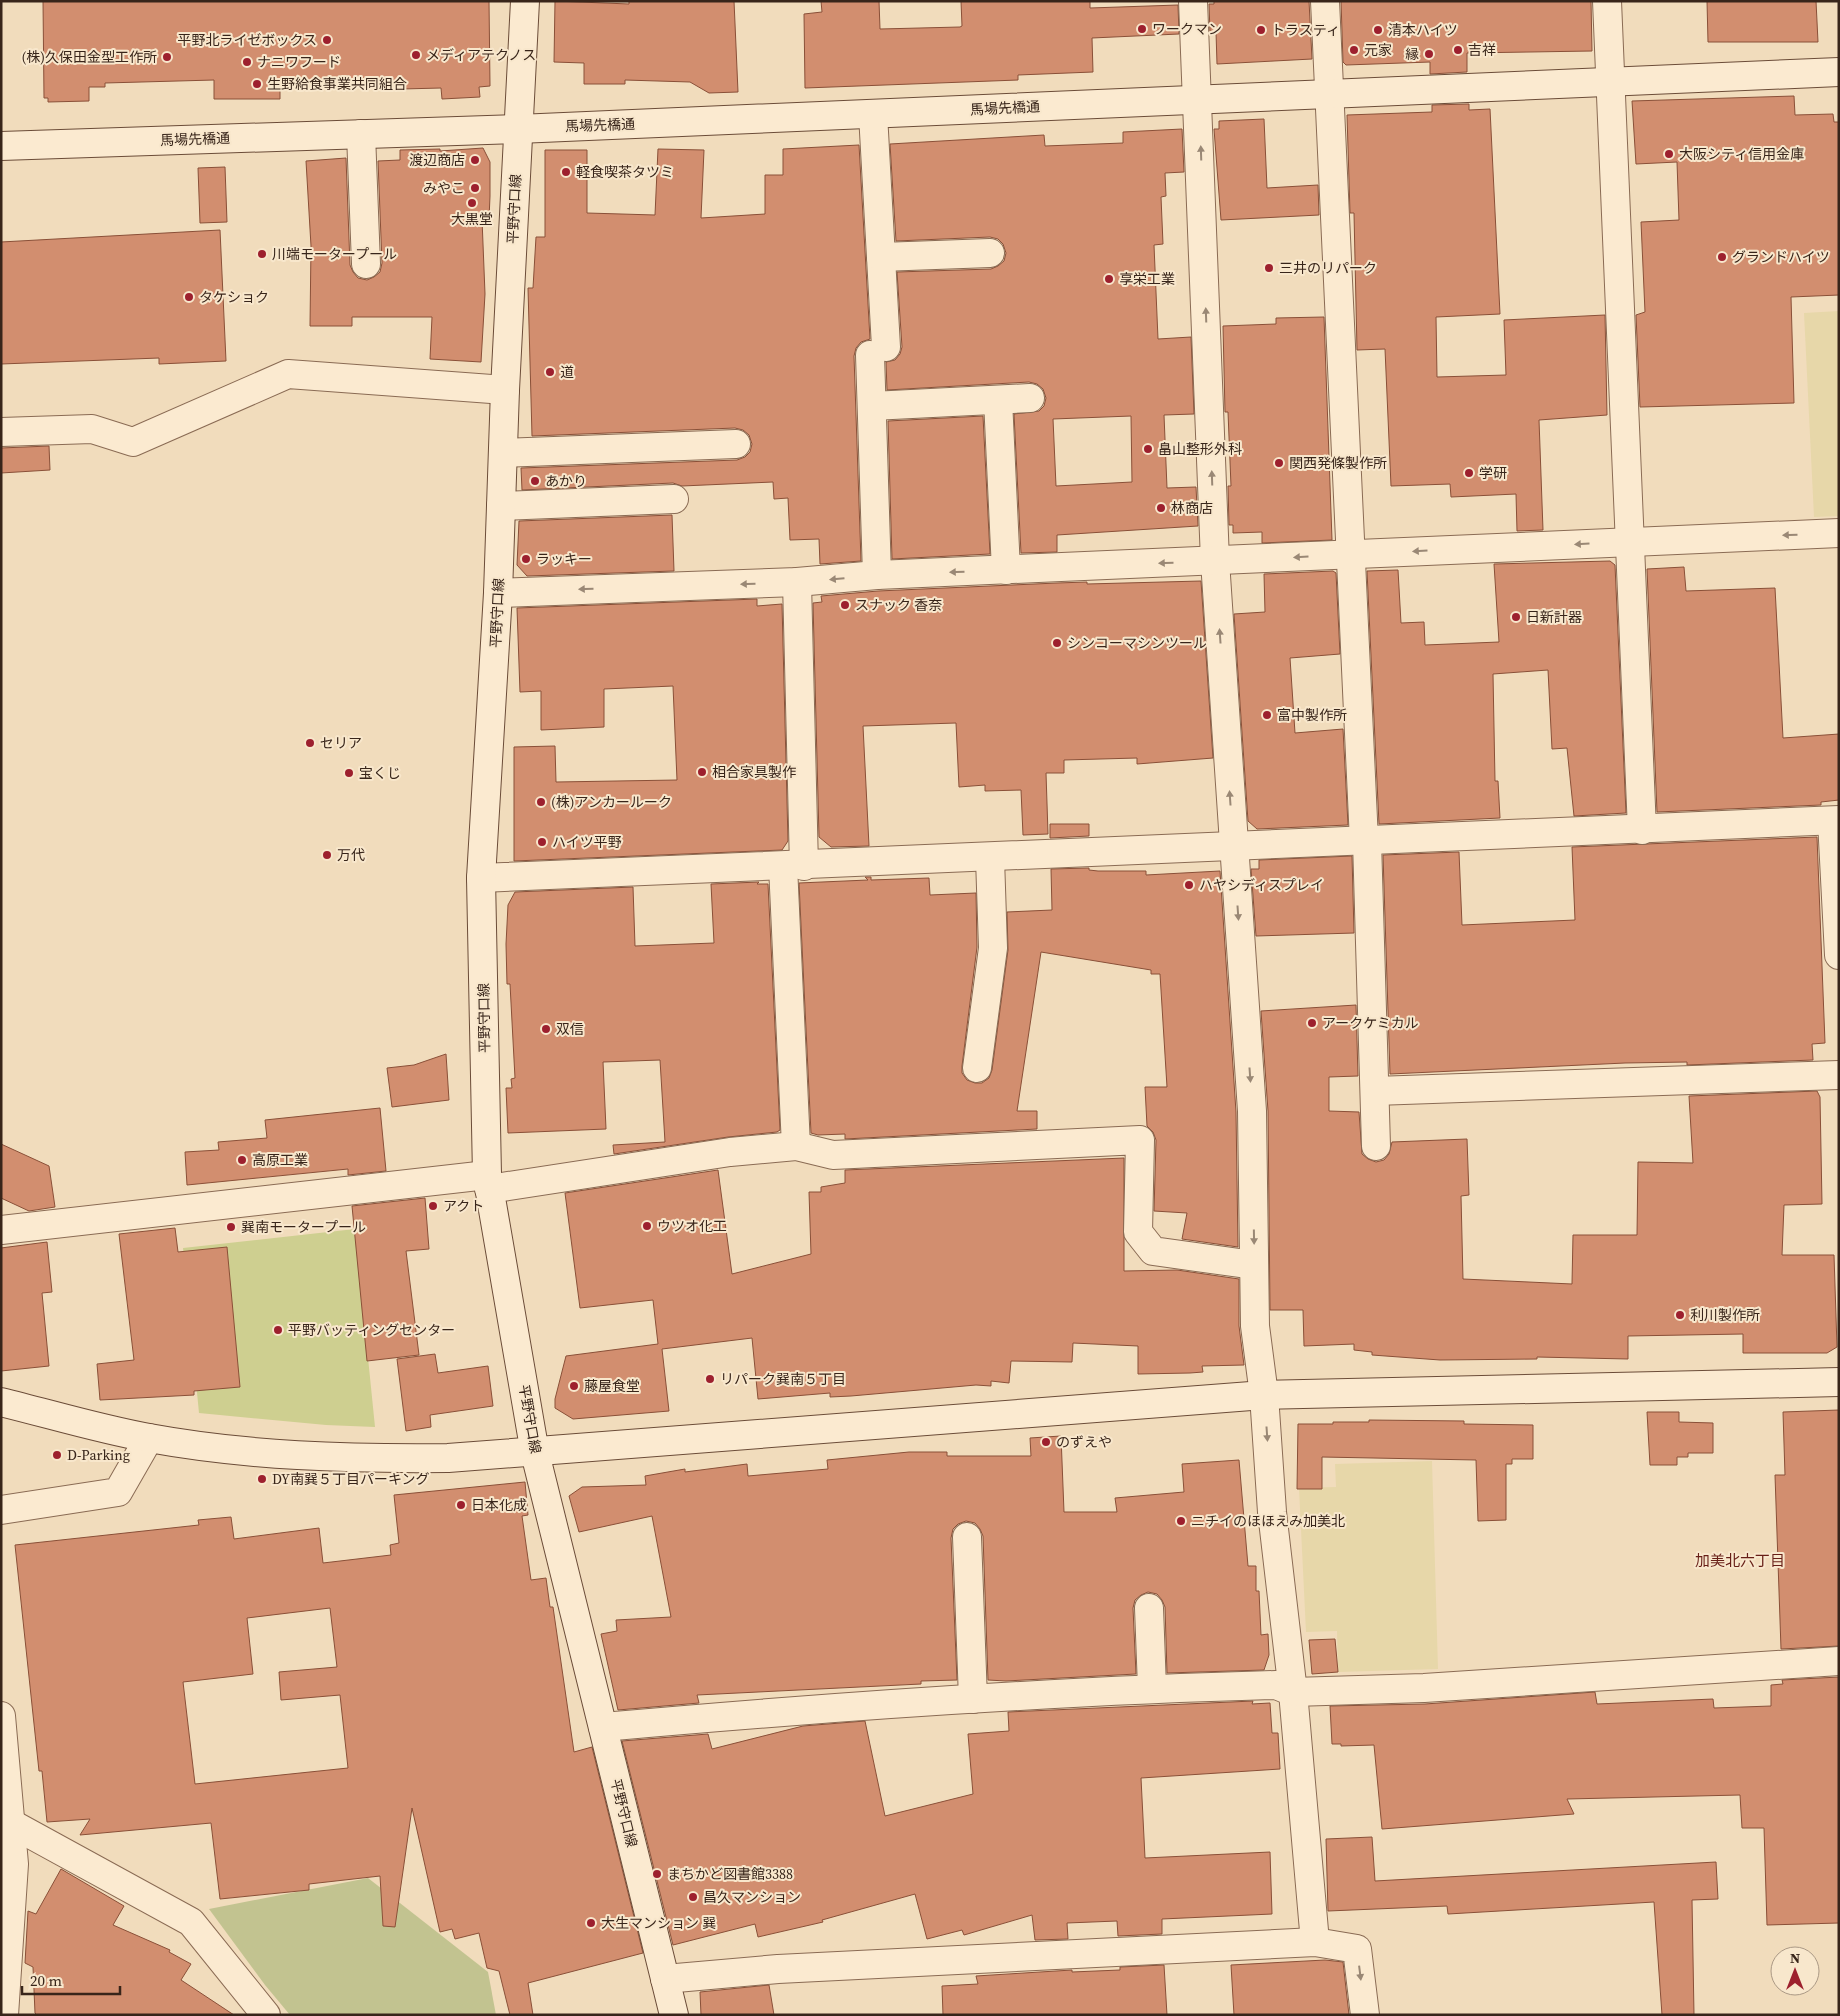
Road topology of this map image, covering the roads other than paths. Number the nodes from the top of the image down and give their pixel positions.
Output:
1 (525, 1) edge
2 (1193, 1) edge
3 (1325, 1) edge
4 (1607, 1) edge
5 (1839, 72) edge
6 (1611, 81) junction
7 (1329, 94) junction
8 (1199, 98) junction
9 (873, 114) junction
10 (518, 129) junction
11 (361, 134) junction
12 (1, 146) edge
13 (990, 253) dead end
14 (881, 258) junction
15 (366, 264) dead end
16 (505, 390) junction
17 (1030, 398) dead end
18 (998, 400) junction
19 (872, 406) junction
20 (1, 432) edge
21 (736, 444) dead end
22 (503, 453) junction
23 (674, 499) dead end
24 (501, 506) junction
25 (1839, 533) edge
26 (1631, 541) junction
27 (1350, 555) junction
28 (1215, 561) junction
29 (1006, 570) junction
30 (877, 575) junction
31 (797, 582) junction
32 (498, 593) junction
33 (1835, 821) edge
34 (1642, 830) junction
35 (1365, 841) junction
36 (1233, 847) junction
37 (990, 858) junction
38 (794, 866) junction
39 (482, 878) junction
40 (1839, 955) edge
41 (977, 1068) dead end
42 (1839, 1075) edge
43 (1375, 1091) junction
44 (796, 1146) junction
45 (1376, 1146) dead end
46 (488, 1182) junction
47 (1, 1230) edge
48 (1254, 1265) junction
49 (1839, 1382) edge
50 (1264, 1395) junction
51 (1, 1402) edge
52 (149, 1438) junction
53 (535, 1453) junction
54 (1, 1510) edge
55 (967, 1537) dead end
56 (1148, 1608) dead end
57 (1839, 1661) edge
58 (1152, 1688) junction
59 (1293, 1692) junction
60 (973, 1699) junction
61 (1, 1716) edge
62 (602, 1727) junction
63 (5, 1820) edge
64 (1315, 1942) junction
65 (665, 1979) junction
66 (4, 2015) edge
67 (266, 2015) edge
68 (674, 2015) edge
69 (1365, 2015) edge

1 - 10 street, 平野守口線
2 - 8 street
3 - 7 street
4 - 6 street
5 - 6 street, 馬場先橋通
6 - 7 street, 馬場先橋通
6 - 26 street
7 - 8 street, 馬場先橋通
7 - 27 street
8 - 9 street, 馬場先橋通
28 -> 8 street
9 - 10 street, 馬場先橋通
9 - 14 street
10 - 11 street, 馬場先橋通
10 - 16 street, 平野守口線
11 - 12 street, 馬場先橋通
11 - 15 street
13 - 14 street
14 - 19 street
16 - 20 street
16 - 22 street, 平野守口線
17 - 18 street
18 - 19 street
18 - 29 street
19 - 30 street
21 - 22 street
22 - 24 street, 平野守口線
23 - 24 street
24 - 32 street, 平野守口線
25 -> 26 street
26 -> 27 street
26 - 34 street
27 -> 28 street
27 - 35 street
28 -> 29 street
36 -> 28 street
29 -> 30 street
30 -> 31 street
31 -> 32 street
31 - 38 street
32 - 39 street, 平野守口線
33 - 34 street
33 - 40 street
34 - 35 street
35 - 36 street
35 - 43 street
36 - 37 street
36 -> 48 street
37 - 38 street
37 - 41 street
38 - 39 street
38 - 44 street
39 - 46 street, 平野守口線
42 - 43 street
43 - 45 street
44 - 46 street
44 - 48 street
46 - 47 street
46 - 53 street, 平野守口線
48 - 50 street
49 - 50 street
50 - 53 street
50 -> 59 street
51 - 52 street
52 - 53 street
52 - 54 street
53 - 62 street, 平野守口線
55 - 60 street
56 - 58 street
57 - 59 street
58 - 59 street
58 - 60 street
59 - 64 street
60 - 62 street
61 - 63 street
62 - 65 street, 平野守口線
63 - 66 street
63 - 67 street
64 - 65 street
64 -> 69 street
65 - 68 street, 平野守口線

